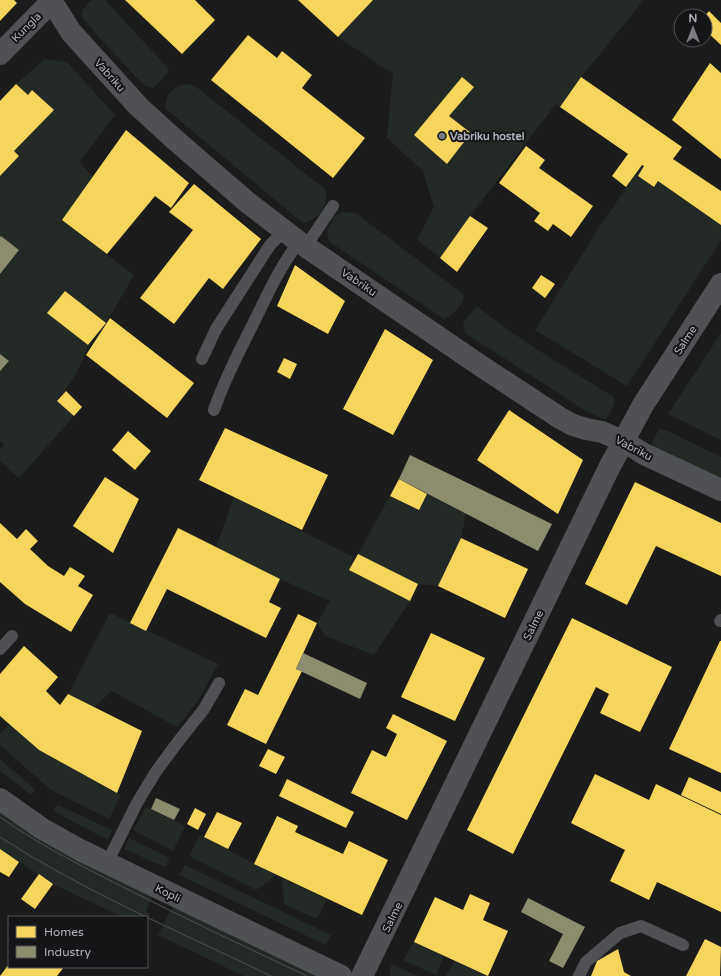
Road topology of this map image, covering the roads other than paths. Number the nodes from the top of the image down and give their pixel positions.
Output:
1 (52, 0) edge
2 (0, 54) edge
3 (334, 206) dead end
4 (297, 240) junction
5 (721, 284) edge
6 (202, 359) dead end
7 (214, 410) dead end
8 (623, 442) junction
9 (721, 490) edge
10 (12, 636) dead end
11 (0, 649) edge
12 (219, 683) dead end
13 (0, 799) edge
14 (107, 863) junction
15 (683, 945) dead end
16 (341, 976) edge
17 (362, 976) edge
18 (579, 976) edge

1 - 2 street, Kungla
1 - 4 street, Vabriku
3 - 4 lane
4 - 6 lane
4 - 7 lane
4 - 8 street, Vabriku
5 - 8 street, Salme
8 - 9 street, Vabriku
8 - 17 street, Salme
10 - 11 lane
12 - 14 lane
13 - 14 street, Kopli
14 - 16 street, Kopli
15 - 18 lane

